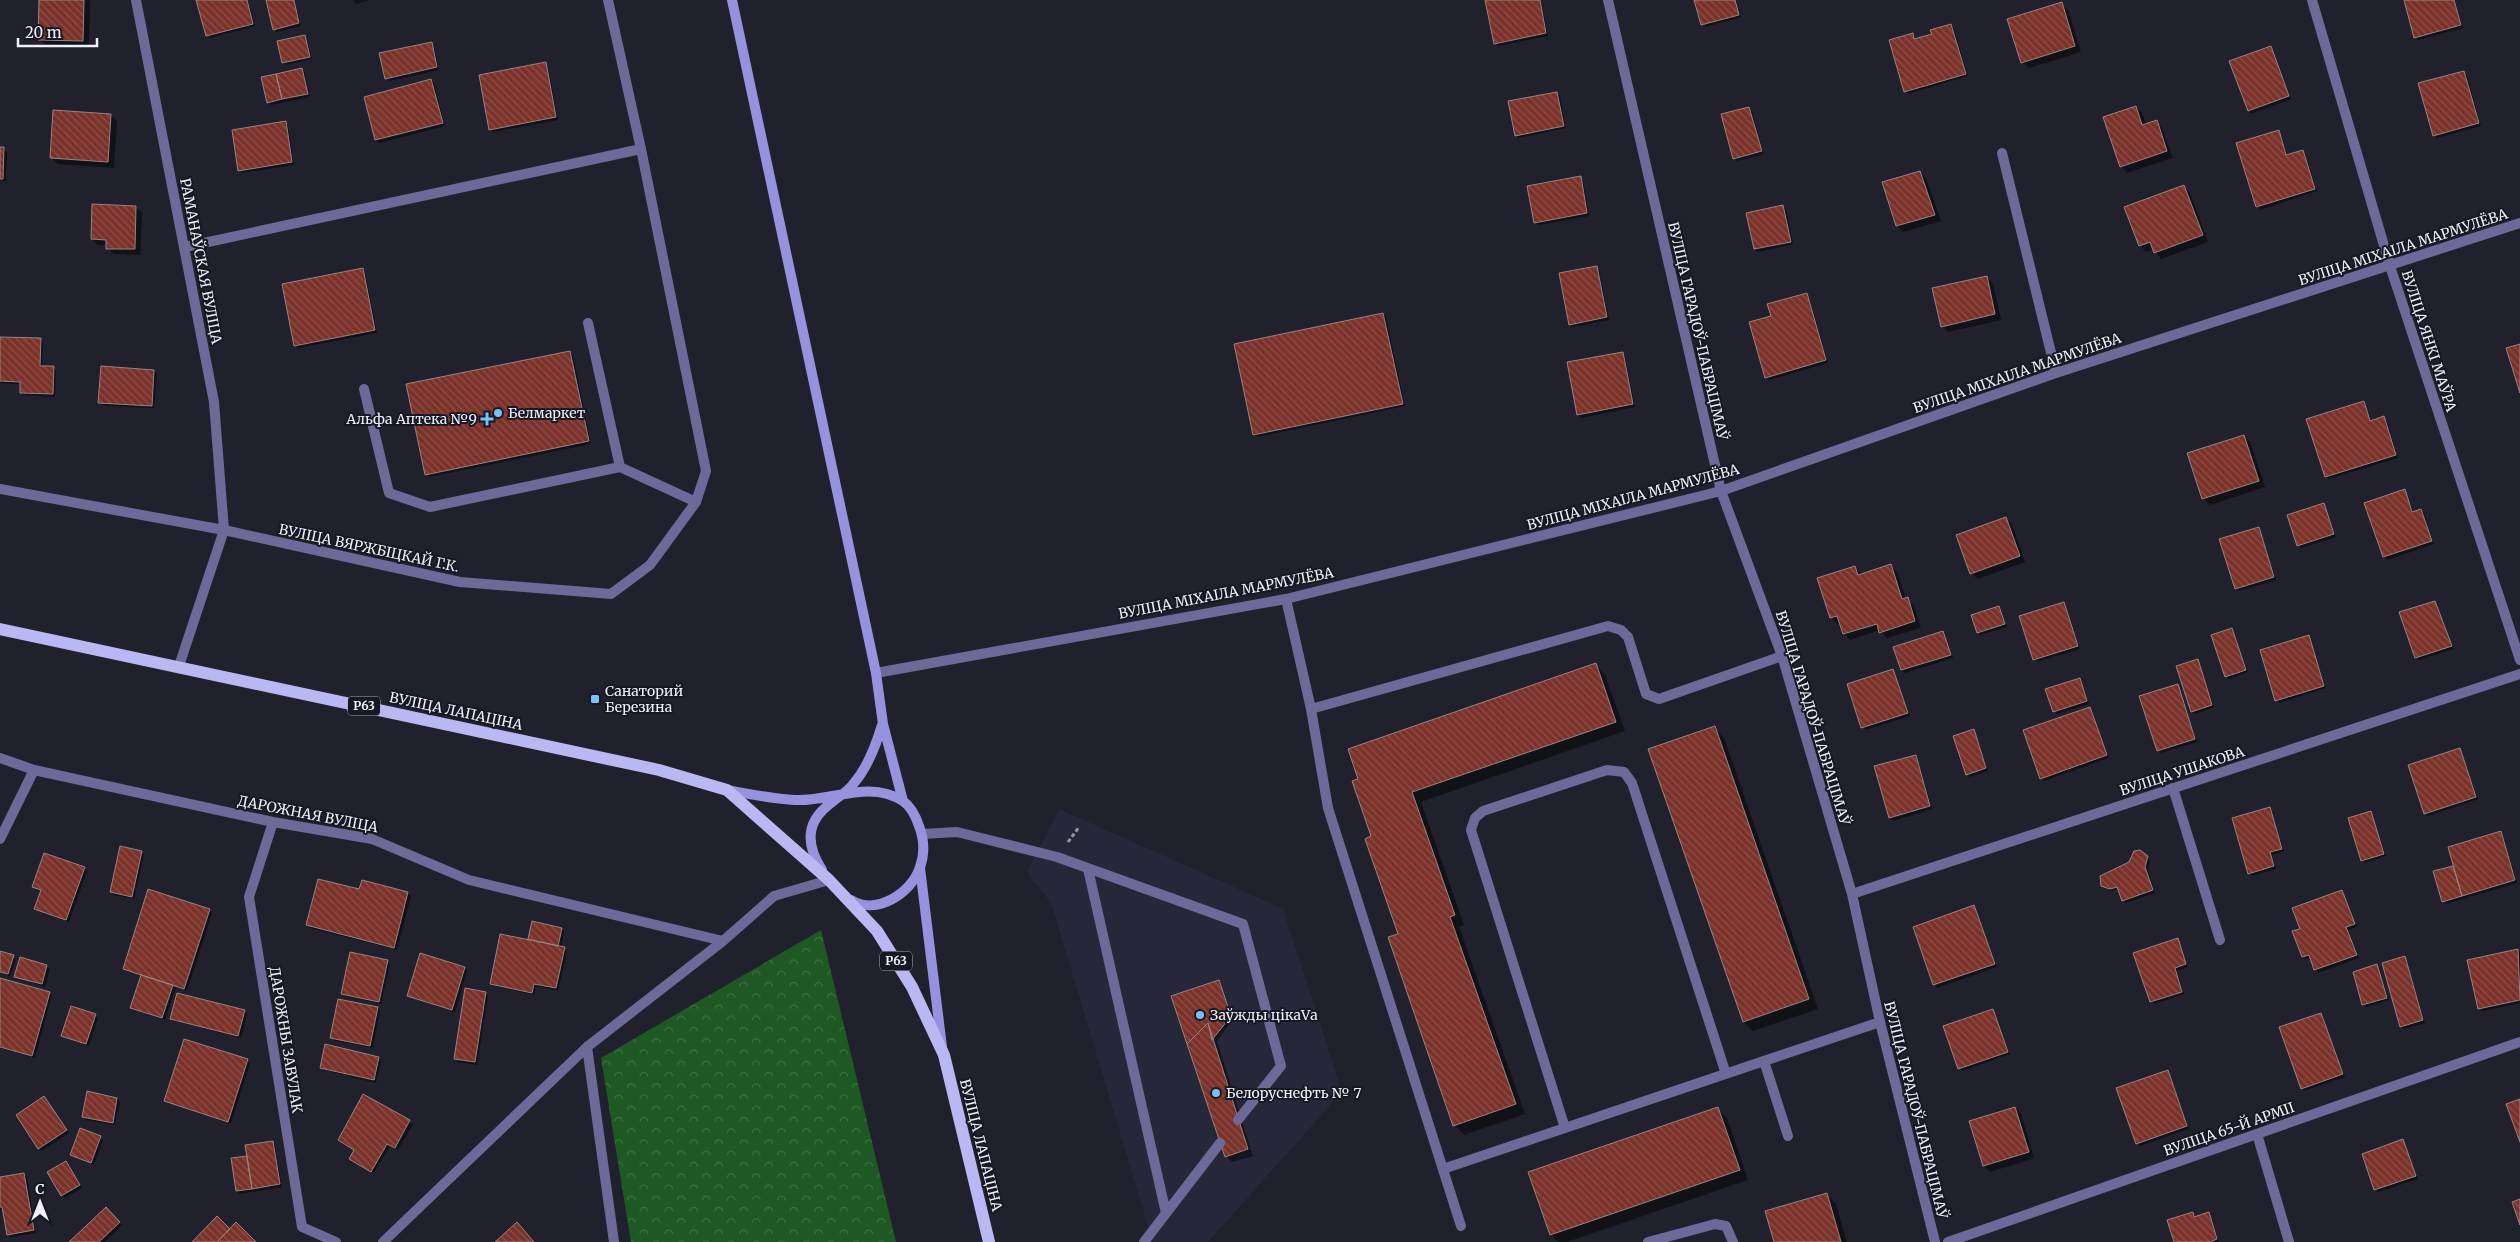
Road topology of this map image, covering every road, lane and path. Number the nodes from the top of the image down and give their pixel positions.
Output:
1 (136, 0) edge
2 (608, 0) edge
3 (732, 0) edge
4 (1608, 0) edge
5 (2312, 0) edge
6 (642, 149) junction
7 (2002, 153) dead end
8 (2520, 224) edge
9 (185, 247) junction
10 (2390, 266) junction
11 (588, 324) dead end
12 (2056, 372) junction
13 (364, 389) dead end
14 (620, 467) junction
15 (0, 489) edge
16 (1721, 491) junction
17 (696, 502) junction
18 (224, 530) junction
19 (1286, 598) junction
20 (0, 629) edge
21 (1782, 656) junction
22 (2520, 660) edge
23 (179, 666) junction
24 (876, 673) junction
25 (2520, 674) edge
26 (1311, 708) junction
27 (882, 724) junction
28 (0, 758) edge
29 (34, 770) junction
30 (2173, 788) junction
31 (727, 790) junction
32 (842, 795) junction
33 (903, 801) junction
34 (273, 822) junction
35 (922, 834) junction
36 (0, 839) edge
37 (920, 868) junction
38 (1088, 869) junction
39 (829, 880) junction
40 (1852, 894) junction
41 (2220, 940) dead end
42 (722, 941) junction
43 (1880, 1022) junction
44 (2520, 1042) edge
45 (587, 1047) junction
46 (944, 1056) junction
47 (1764, 1061) junction
48 (1726, 1074) junction
49 (1238, 1120) dead end
50 (1565, 1128) junction
51 (2257, 1134) junction
52 (1788, 1136) dead end
53 (1220, 1143) dead end
54 (1443, 1169) junction
55 (1166, 1213) junction
56 (1461, 1226) dead end
57 (336, 1242) edge
58 (383, 1242) edge
59 (614, 1242) edge
60 (989, 1242) edge
61 (1144, 1242) edge
62 (1648, 1242) edge
63 (1733, 1242) edge
64 (1935, 1242) edge
65 (1948, 1242) edge
66 (2289, 1242) edge

1 - 9 street, РАМАНАЎСКАЯ ВУЛІЦА
2 - 6 street, ВУЛІЦА ВЯРЖБІЦКАЙ Г.К.
3 - 24 main road
4 - 16 street, ВУЛІЦА ГАРАДОЎ-ПАБРАЦІМАЎ
5 - 10 street, ВУЛІЦА ЯНКІ МАЎРА
6 - 9 street
6 - 17 street, ВУЛІЦА ВЯРЖБІЦКАЙ Г.К.
7 - 12 street
8 - 10 street, ВУЛІЦА МІХАІЛА МАРМУЛЁВА
9 - 18 street, РАМАНАЎСКАЯ ВУЛІЦА
10 - 12 street, ВУЛІЦА МІХАІЛА МАРМУЛЁВА
10 - 22 street, ВУЛІЦА ЯНКІ МАЎРА
11 - 14 street
12 - 16 street, ВУЛІЦА МІХАІЛА МАРМУЛЁВА
13 - 14 street
14 - 17 street
15 - 18 street, ВУЛІЦА ВЯРЖБІЦКАЙ Г.К.
16 - 19 street, ВУЛІЦА МІХАІЛА МАРМУЛЁВА
16 - 21 street, ВУЛІЦА ГАРАДОЎ-ПАБРАЦІМАЎ
17 - 18 street, ВУЛІЦА ВЯРЖБІЦКАЙ Г.К.
18 - 23 street
19 - 24 street, ВУЛІЦА МІХАІЛА МАРМУЛЁВА
19 - 26 street
20 - 23 main road, ВУЛІЦА ЛАПАЦІНА / Р63
21 - 26 street
21 - 40 street, ВУЛІЦА ГАРАДОЎ-ПАБРАЦІМАЎ
23 - 31 main road, ВУЛІЦА ЛАПАЦІНА / Р63
24 - 27 main road
25 - 30 street, ВУЛІЦА УШАКОВА
26 - 54 street
27 - 32 main road
27 - 33 main road
28 - 29 street, ДАРОЖНАЯ ВУЛІЦА
29 - 34 street, ДАРОЖНАЯ ВУЛІЦА
29 - 36 street
30 - 40 street, ВУЛІЦА УШАКОВА
30 - 41 street
31 - 32 main road, ВУЛІЦА ЛАПАЦІНА / Р63
31 - 39 main road, ВУЛІЦА ЛАПАЦІНА / Р63
32 - 33 main road, ВУЛІЦА ЛАПАЦІНА / Р63
32 - 39 main road, ВУЛІЦА ЛАПАЦІНА / Р63
33 - 35 main road, ВУЛІЦА ЛАПАЦІНА / Р63
34 - 42 street, ДАРОЖНАЯ ВУЛІЦА
34 - 57 street, ДАРОЖНЫ ЗАВУЛАК
35 - 37 main road, ВУЛІЦА ЛАПАЦІНА / Р63
35 - 38 street
37 - 39 main road, ВУЛІЦА ЛАПАЦІНА / Р63
37 - 46 main road, ВУЛІЦА ЛАПАЦІНА / Р63
38 - 49 street
38 - 55 street
39 - 42 street
39 - 46 main road, ВУЛІЦА ЛАПАЦІНА / Р63
40 - 43 street, ВУЛІЦА ГАРАДОЎ-ПАБРАЦІМАЎ
42 - 45 street
43 - 47 street
43 - 64 street, ВУЛІЦА ГАРАДОЎ-ПАБРАЦІМАЎ
44 - 51 street, ВУЛІЦА 65-Й АРМІІ
45 - 58 street
45 - 59 street
46 - 60 main road, ВУЛІЦА ЛАПАЦІНА / Р63
47 - 48 street
47 - 52 street
48 - 50 street
48 - 50 street
50 - 54 street
51 - 65 street, ВУЛІЦА 65-Й АРМІІ
51 - 66 street
53 - 55 street
54 - 56 street
55 - 61 street
62 - 63 street

